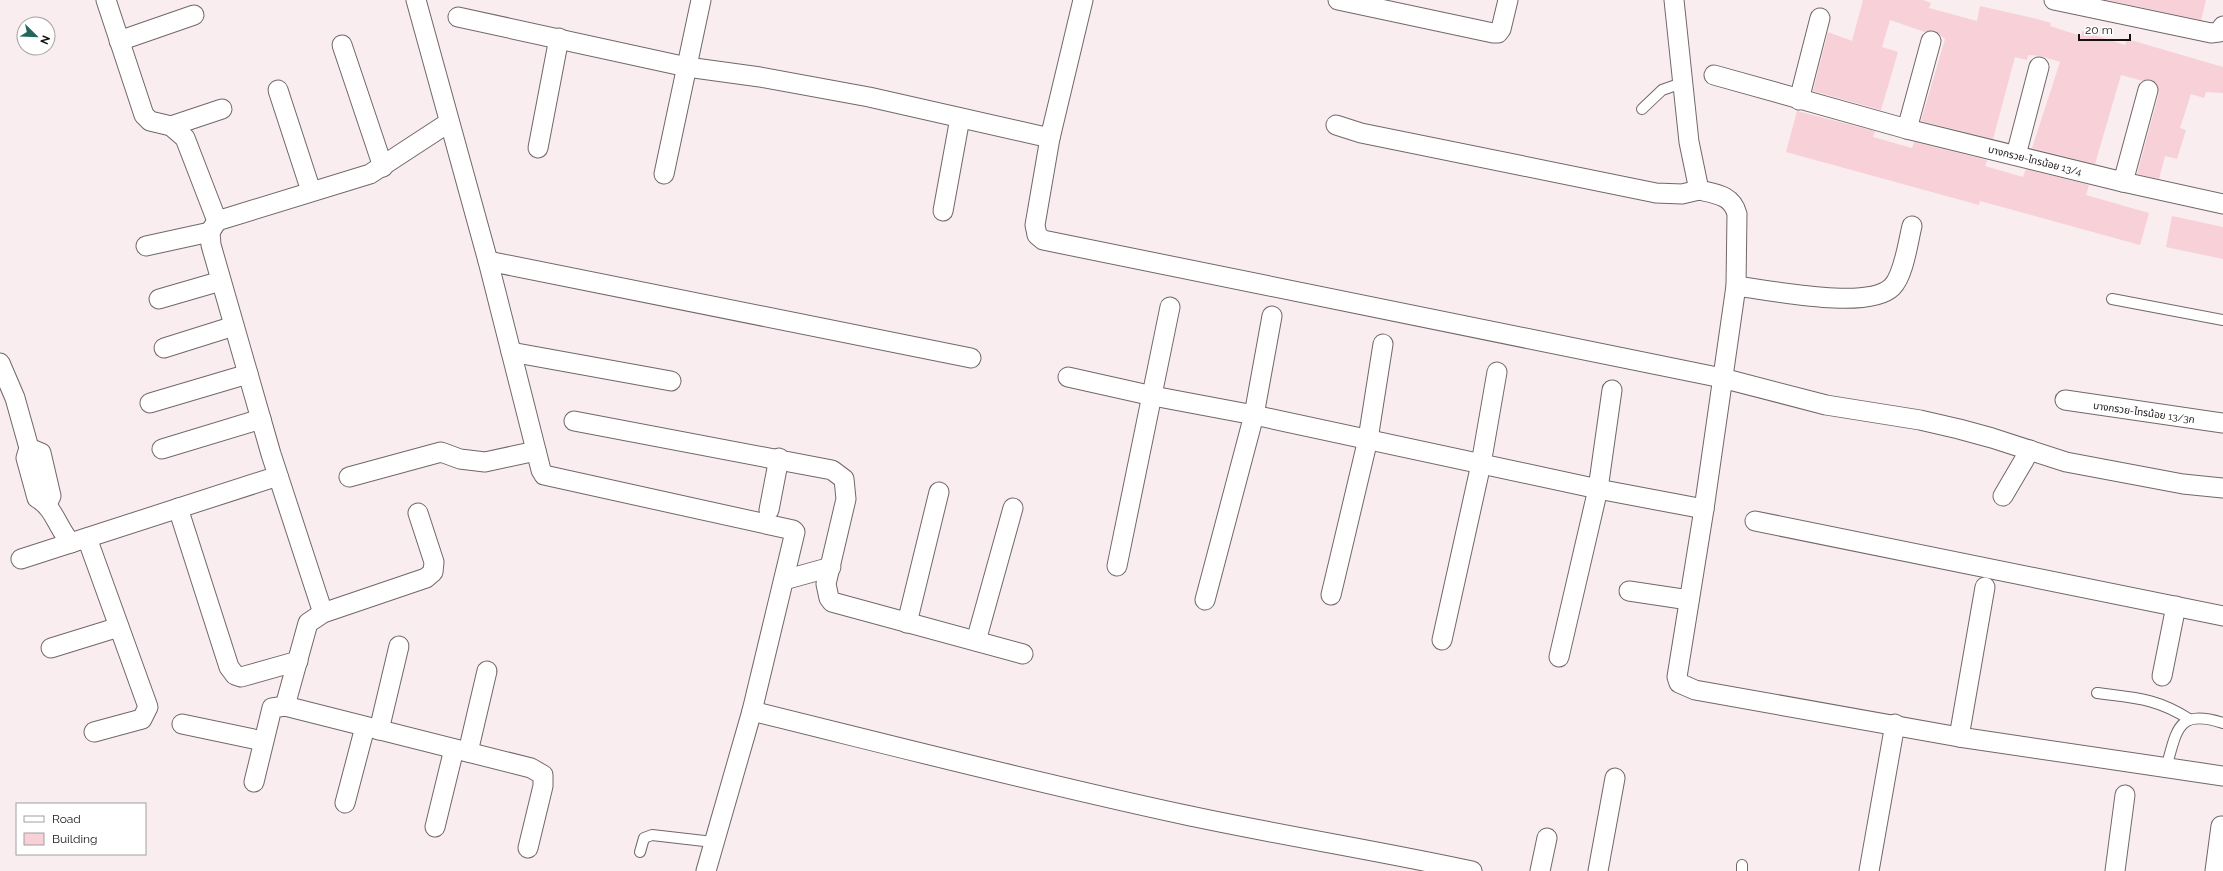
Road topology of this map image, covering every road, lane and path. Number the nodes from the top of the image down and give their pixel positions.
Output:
1 (106, 0) edge
2 (416, 0) edge
3 (701, 0) edge
4 (1338, 0) edge
5 (1508, 0) edge
6 (1674, 0) edge
7 (2054, 0) edge
8 (1080, 1) edge
9 (194, 15) dead end
10 (458, 17) dead end
11 (1820, 18) dead end
12 (2223, 26) edge
13 (559, 38) junction
14 (119, 41) junction
15 (1931, 41) dead end
16 (342, 45) dead end
17 (687, 67) junction
18 (2039, 67) dead end
19 (1714, 75) dead end
20 (1682, 83) junction
21 (278, 90) dead end
22 (2148, 90) dead end
23 (1799, 100) junction
24 (222, 109) dead end
25 (1642, 109) dead end
26 (960, 118) junction
27 (448, 123) junction
28 (1336, 125) dead end
29 (171, 126) junction
30 (1907, 129) junction
31 (1050, 138) junction
32 (538, 148) dead end
33 (2016, 155) junction
34 (383, 167) junction
35 (664, 174) dead end
36 (2123, 182) junction
37 (1699, 190) junction
38 (312, 191) junction
39 (2223, 204) edge
40 (943, 211) dead end
41 (1912, 226) dead end
42 (214, 227) junction
43 (146, 246) dead end
44 (488, 261) junction
45 (221, 281) junction
46 (1736, 286) junction
47 (2112, 298) dead end
48 (159, 299) dead end
49 (1170, 307) dead end
50 (1272, 316) dead end
51 (2223, 320) edge
52 (234, 326) junction
53 (1383, 344) dead end
54 (164, 348) dead end
55 (511, 352) junction
56 (971, 358) dead end
57 (0, 363) edge
58 (1497, 372) dead end
59 (248, 374) junction
60 (1068, 377) dead end
61 (1722, 378) junction
62 (671, 381) dead end
63 (1612, 390) dead end
64 (1153, 396) junction
65 (2065, 400) dead end
66 (150, 402) dead end
67 (1254, 415) junction
68 (261, 419) junction
69 (574, 421) dead end
70 (2223, 423) edge
71 (1368, 439) junction
72 (162, 449) dead end
73 (2030, 450) junction
74 (536, 451) junction
75 (779, 458) junction
76 (1482, 464) junction
77 (278, 476) junction
78 (349, 476) dead end
79 (2223, 488) edge
80 (1598, 489) junction
81 (939, 492) dead end
82 (2003, 496) dead end
83 (178, 508) junction
84 (1013, 508) dead end
85 (769, 510) dead end
86 (1704, 510) junction
87 (418, 513) dead end
88 (1754, 521) dead end
89 (79, 540) junction
90 (21, 559) dead end
91 (1117, 566) dead end
92 (831, 567) junction
93 (784, 580) junction
94 (1985, 587) dead end
95 (1628, 591) dead end
96 (1330, 596) dead end
97 (1205, 600) dead end
98 (1688, 600) junction
99 (2176, 606) junction
100 (323, 613) junction
101 (2223, 616) edge
102 (907, 623) junction
103 (119, 627) junction
104 (1442, 640) dead end
105 (976, 641) junction
106 (398, 646) dead end
107 (51, 648) dead end
108 (1023, 654) dead end
109 (1559, 657) dead end
110 (298, 661) junction
111 (487, 670) dead end
112 (2162, 676) dead end
113 (2097, 693) dead end
114 (284, 706) junction
115 (752, 711) junction
116 (2189, 719) junction
117 (2223, 723) edge
118 (182, 724) dead end
119 (1895, 724) junction
120 (372, 728) junction
121 (94, 732) dead end
122 (1959, 737) junction
123 (263, 741) junction
124 (461, 750) junction
125 (2166, 768) junction
126 (2223, 776) edge
127 (1615, 778) dead end
128 (254, 782) dead end
129 (2125, 795) dead end
130 (345, 803) dead end
131 (2221, 826) dead end
132 (435, 827) dead end
133 (1548, 838) dead end
134 (713, 842) junction
135 (528, 848) dead end
136 (640, 852) dead end
137 (706, 871) edge
138 (1472, 871) edge
139 (1540, 871) edge
140 (1598, 871) edge
141 (1869, 871) edge
142 (2115, 871) edge
143 (2215, 871) edge

1 - 14 street
2 - 27 street
3 - 17 street
4 - 5 street
6 - 20 street
7 - 12 street
8 - 31 street
9 - 14 street
10 - 13 street
11 - 23 street
13 - 17 street
13 - 32 street
14 - 29 street
15 - 30 street
16 - 34 street
17 - 26 street
17 - 35 street
18 - 33 street
19 - 23 street, บางกรวย-ไทรน้อย 13/4
20 - 25 lane
20 - 37 street
21 - 38 street
22 - 36 street
23 - 30 street, บางกรวย-ไทรน้อย 13/4
24 - 29 street
26 - 31 street
26 - 40 street
27 - 34 street
27 - 44 street
28 - 37 street
29 - 42 street
30 - 33 street, บางกรวย-ไทรน้อย 13/4
31 - 61 street
33 - 36 street, บางกรวย-ไทรน้อย 13/4
34 - 38 street
36 - 39 street, บางกรวย-ไทรน้อย 13/4
37 - 46 street
38 - 42 street
41 - 46 street
42 - 43 street
42 - 45 street
44 - 55 street
44 - 56 street
45 - 48 street
45 - 52 street
46 - 61 street
47 - 51 lane
49 - 64 street
50 - 67 street
52 - 54 street
52 - 59 street
53 - 71 street
55 - 62 street
55 - 74 street
57 - 89 street
58 - 76 street
59 - 66 street
59 - 68 street
60 - 64 street
61 - 73 street
61 - 86 street
63 - 80 street
64 - 67 street
64 - 91 street
65 - 70 street, บางกรวย-ไทรน้อย 13/3ก
67 - 71 street
67 - 97 street
68 - 72 street
68 - 77 street
69 - 75 street
71 - 76 street
71 - 96 street
73 - 79 street
73 - 82 street
74 - 78 street
74 - 93 street
75 - 85 street
75 - 92 street
76 - 80 street
76 - 104 street
77 - 83 street
77 - 100 street
80 - 86 street
80 - 109 street
81 - 102 street
83 - 89 street
83 - 110 street
84 - 105 street
86 - 98 street
87 - 100 street
88 - 99 street
89 - 90 street
89 - 103 street
92 - 93 street
92 - 102 street
93 - 115 street
94 - 122 street
95 - 98 street
98 - 119 street
99 - 101 street
99 - 112 street
100 - 110 street
102 - 105 street
103 - 107 street
103 - 121 street
105 - 108 street
106 - 120 street
110 - 114 street
111 - 124 street
113 - 116 lane
114 - 120 street
114 - 123 street
115 - 134 street
115 - 138 street
116 - 117 lane
116 - 125 lane
118 - 123 street
119 - 122 street
119 - 141 street
120 - 124 street
120 - 130 street
122 - 125 street
123 - 128 street
124 - 132 street
124 - 135 street
125 - 126 street
127 - 140 street
129 - 142 street
131 - 143 street
133 - 139 street
134 - 136 lane
134 - 137 street

